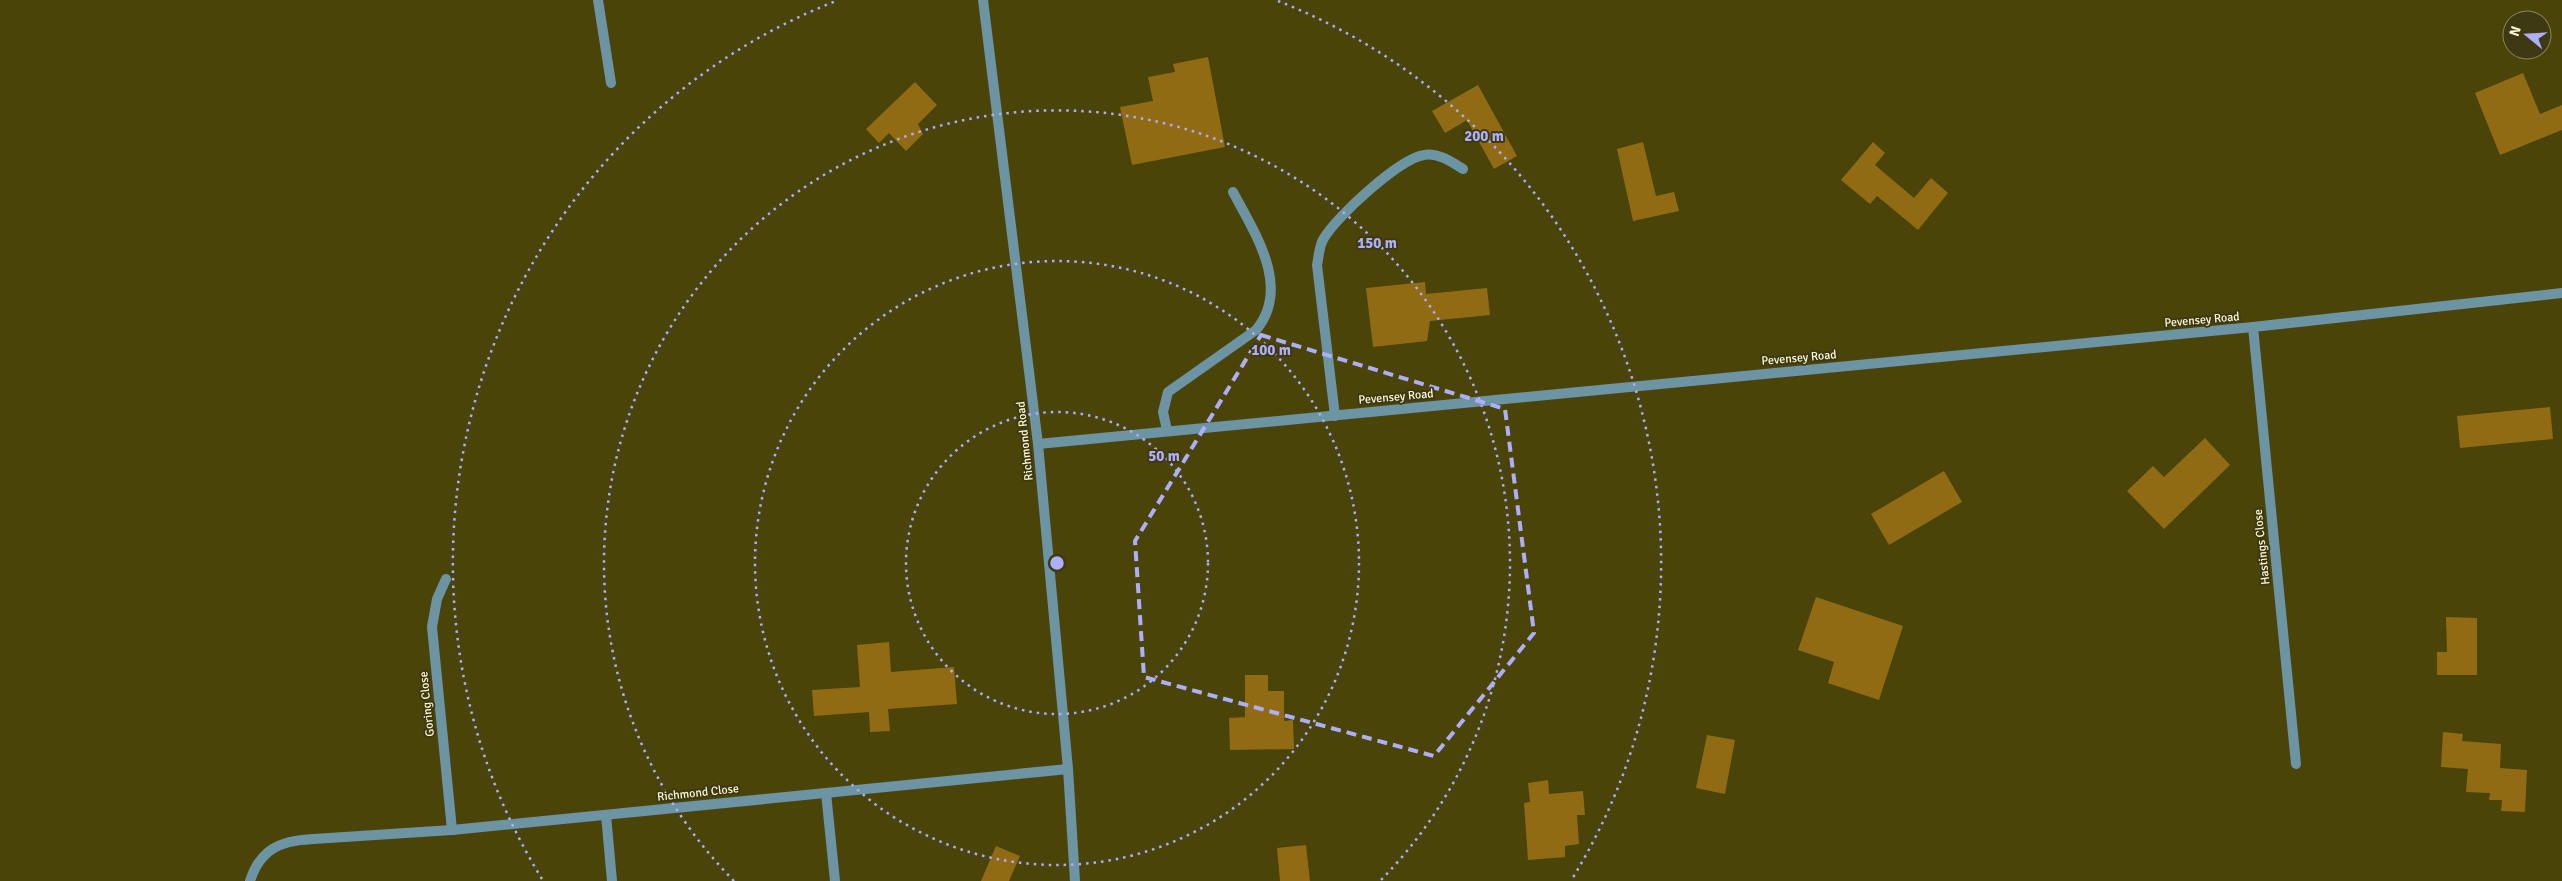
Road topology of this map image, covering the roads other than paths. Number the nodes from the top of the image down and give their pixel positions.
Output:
1 (598, 0) edge
2 (983, 0) edge
3 (611, 83) dead end
4 (1463, 169) dead end
5 (1233, 192) dead end
6 (2562, 293) edge
7 (2253, 327) junction
8 (1335, 416) junction
9 (1167, 430) junction
10 (1038, 444) junction
11 (446, 579) dead end
12 (2296, 764) dead end
13 (1068, 769) junction
14 (826, 793) junction
15 (606, 815) junction
16 (452, 830) junction
17 (250, 881) edge
18 (612, 881) edge
19 (835, 881) edge
20 (1076, 881) edge

1 - 3 street
2 - 10 street, Richmond Road
4 - 8 street
5 - 9 street
6 - 7 street, Pevensey Road
7 - 8 street, Pevensey Road
7 - 12 street, Hastings Close
8 - 9 street, Pevensey Road
9 - 10 street, Pevensey Road
10 - 13 street, Richmond Road
11 - 16 street, Goring Close
13 - 14 street, Richmond Close
13 - 20 street, Richmond Road
14 - 15 street, Richmond Close
14 - 19 street
15 - 16 street, Richmond Close
15 - 18 street
16 - 17 street, Richmond Close

